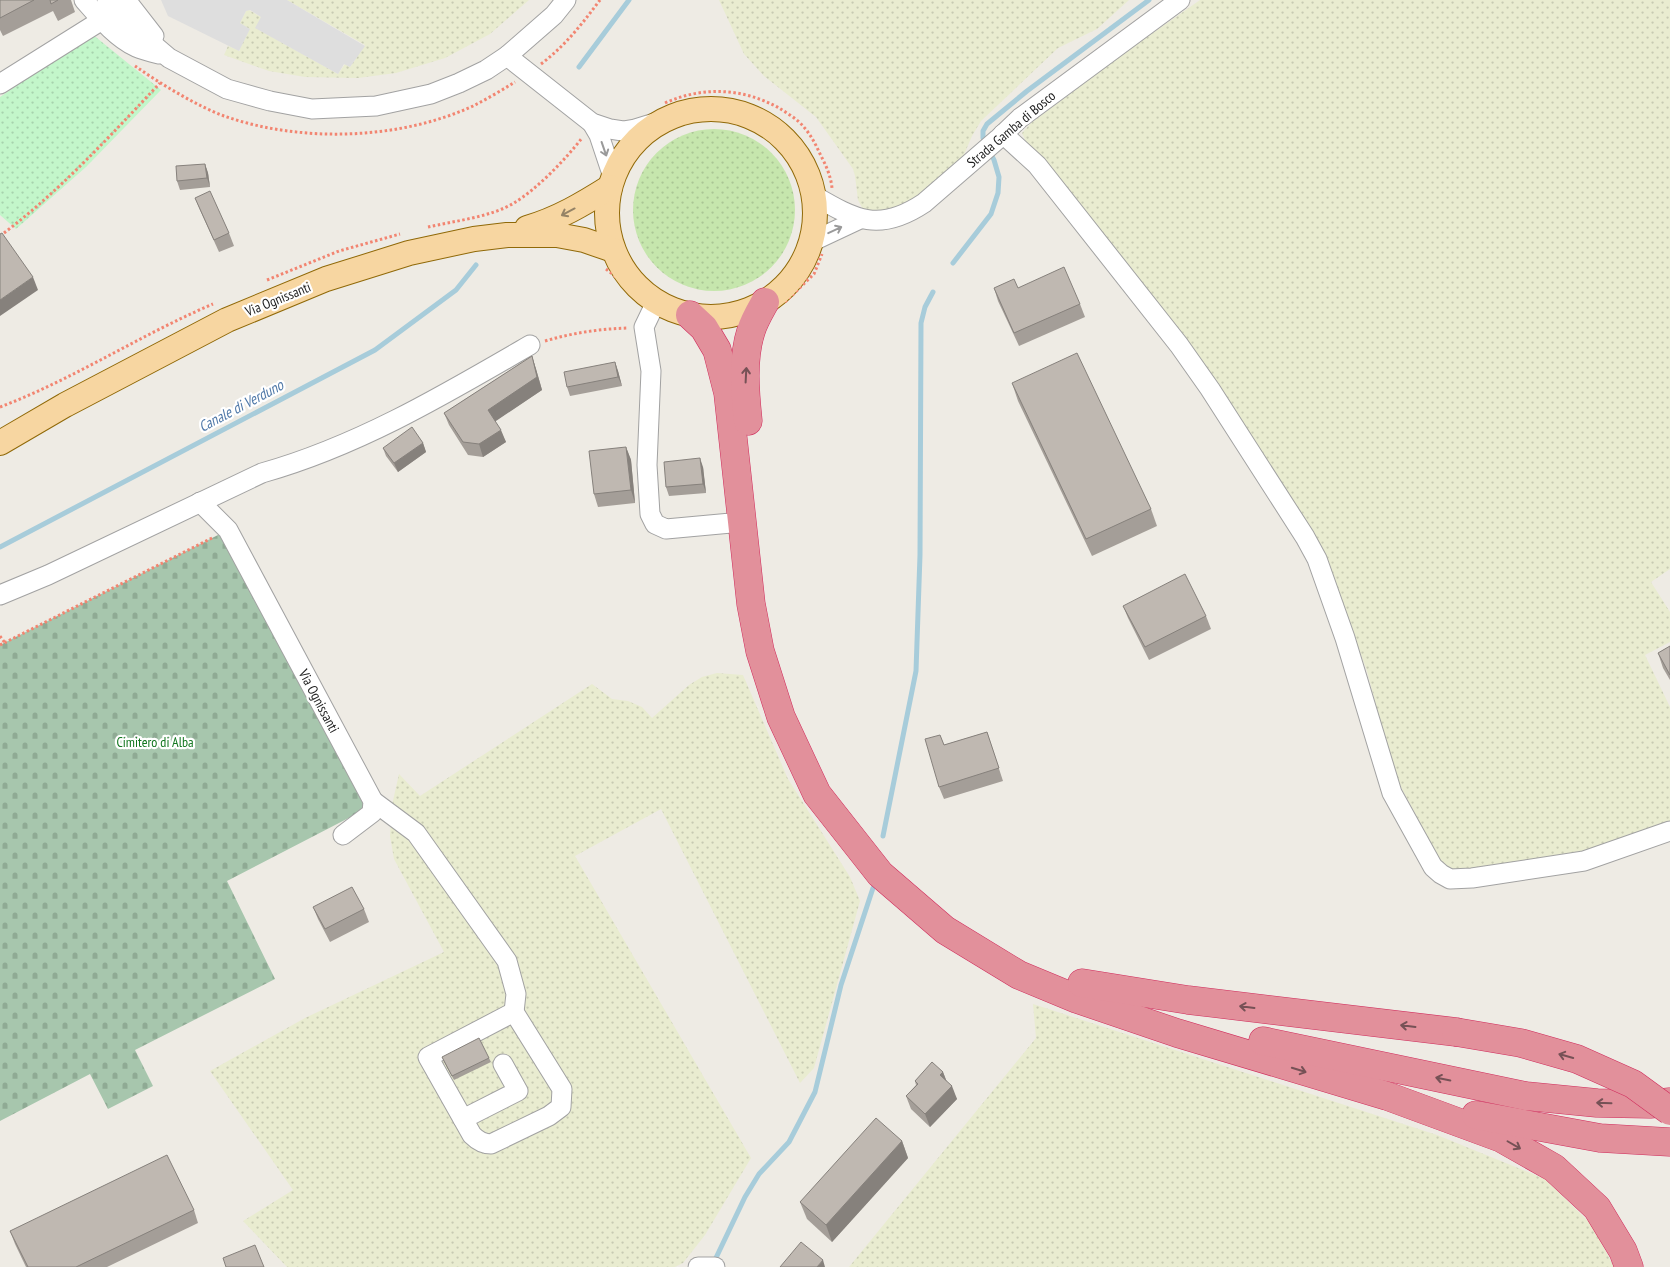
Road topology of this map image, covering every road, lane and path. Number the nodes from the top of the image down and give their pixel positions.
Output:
1 (84, 0) edge
2 (107, 0) edge
3 (126, 0) edge
4 (566, 0) edge
5 (1180, 0) edge
6 (102, 20) junction
7 (507, 56) junction
8 (169, 58) junction
9 (160, 83) dead end
10 (0, 84) edge
11 (663, 112) junction
12 (592, 123) junction
13 (1000, 137) junction
14 (612, 182) junction
15 (823, 201) junction
16 (860, 219) junction
17 (833, 232) junction
18 (507, 235) junction
19 (0, 236) edge
20 (811, 242) junction
21 (606, 257) junction
22 (773, 303) junction
23 (651, 314) junction
24 (690, 315) junction
25 (530, 345) joint
26 (65, 405) junction
27 (0, 425) edge
28 (0, 443) edge
29 (200, 502) junction
30 (742, 522) junction
31 (228, 530) junction
32 (0, 595) edge
33 (0, 636) edge
34 (5, 643) junction
35 (0, 645) edge
36 (373, 801) junction
37 (1670, 831) edge
38 (342, 835) dead end
39 (1082, 983) junction
40 (514, 1012) junction
41 (503, 1064) dead end
42 (1387, 1096) junction
43 (1670, 1102) edge
44 (1670, 1111) edge
45 (463, 1119) junction
46 (1670, 1142) edge
47 (1628, 1267) edge

1 - 6 street
2 - 8 street
3 - 8 street
4 - 7 street
5 - 13 street, Strada Gamba di Bosco
6 - 8 street
6 - 10 street
7 - 8 street
7 - 12 street
9 - 19 path
11 - 12 street
11 - 14 main road
11 - 15 main road
11 - 15 path
12 -> 14 street
13 - 16 street, Strada Gamba di Bosco
13 - 37 street
14 -> 18 main road, Via Ognissanti
14 - 21 main road
15 - 16 street, Strada Gamba di Bosco
15 - 20 main road
17 -> 16 street, Strada Gamba di Bosco
17 - 20 street, Strada Gamba di Bosco
17 - 22 path
18 - 21 main road, Via Ognissanti
18 - 26 main road, Via Ognissanti
20 - 22 main road
21 - 23 path
21 - 23 main road
22 - 24 main road
39 -> 22 highway
23 - 24 main road
23 - 25 path
23 - 30 street
24 - 30 highway
25 - 29 street
26 - 27 main road, Via Ognissanti
26 - 28 main road, Via Ognissanti
29 - 31 street, Via Ognissanti
29 - 32 street
30 -> 42 highway
31 - 34 path
31 - 36 street, Via Ognissanti
33 - 34 path
34 - 35 path
36 - 38 street
36 - 40 street, Via Ognissanti
43 -> 39 highway
44 -> 39 highway, bridge
40 - 45 street
40 - 45 street
41 - 45 street
42 - 46 highway
42 -> 47 highway

